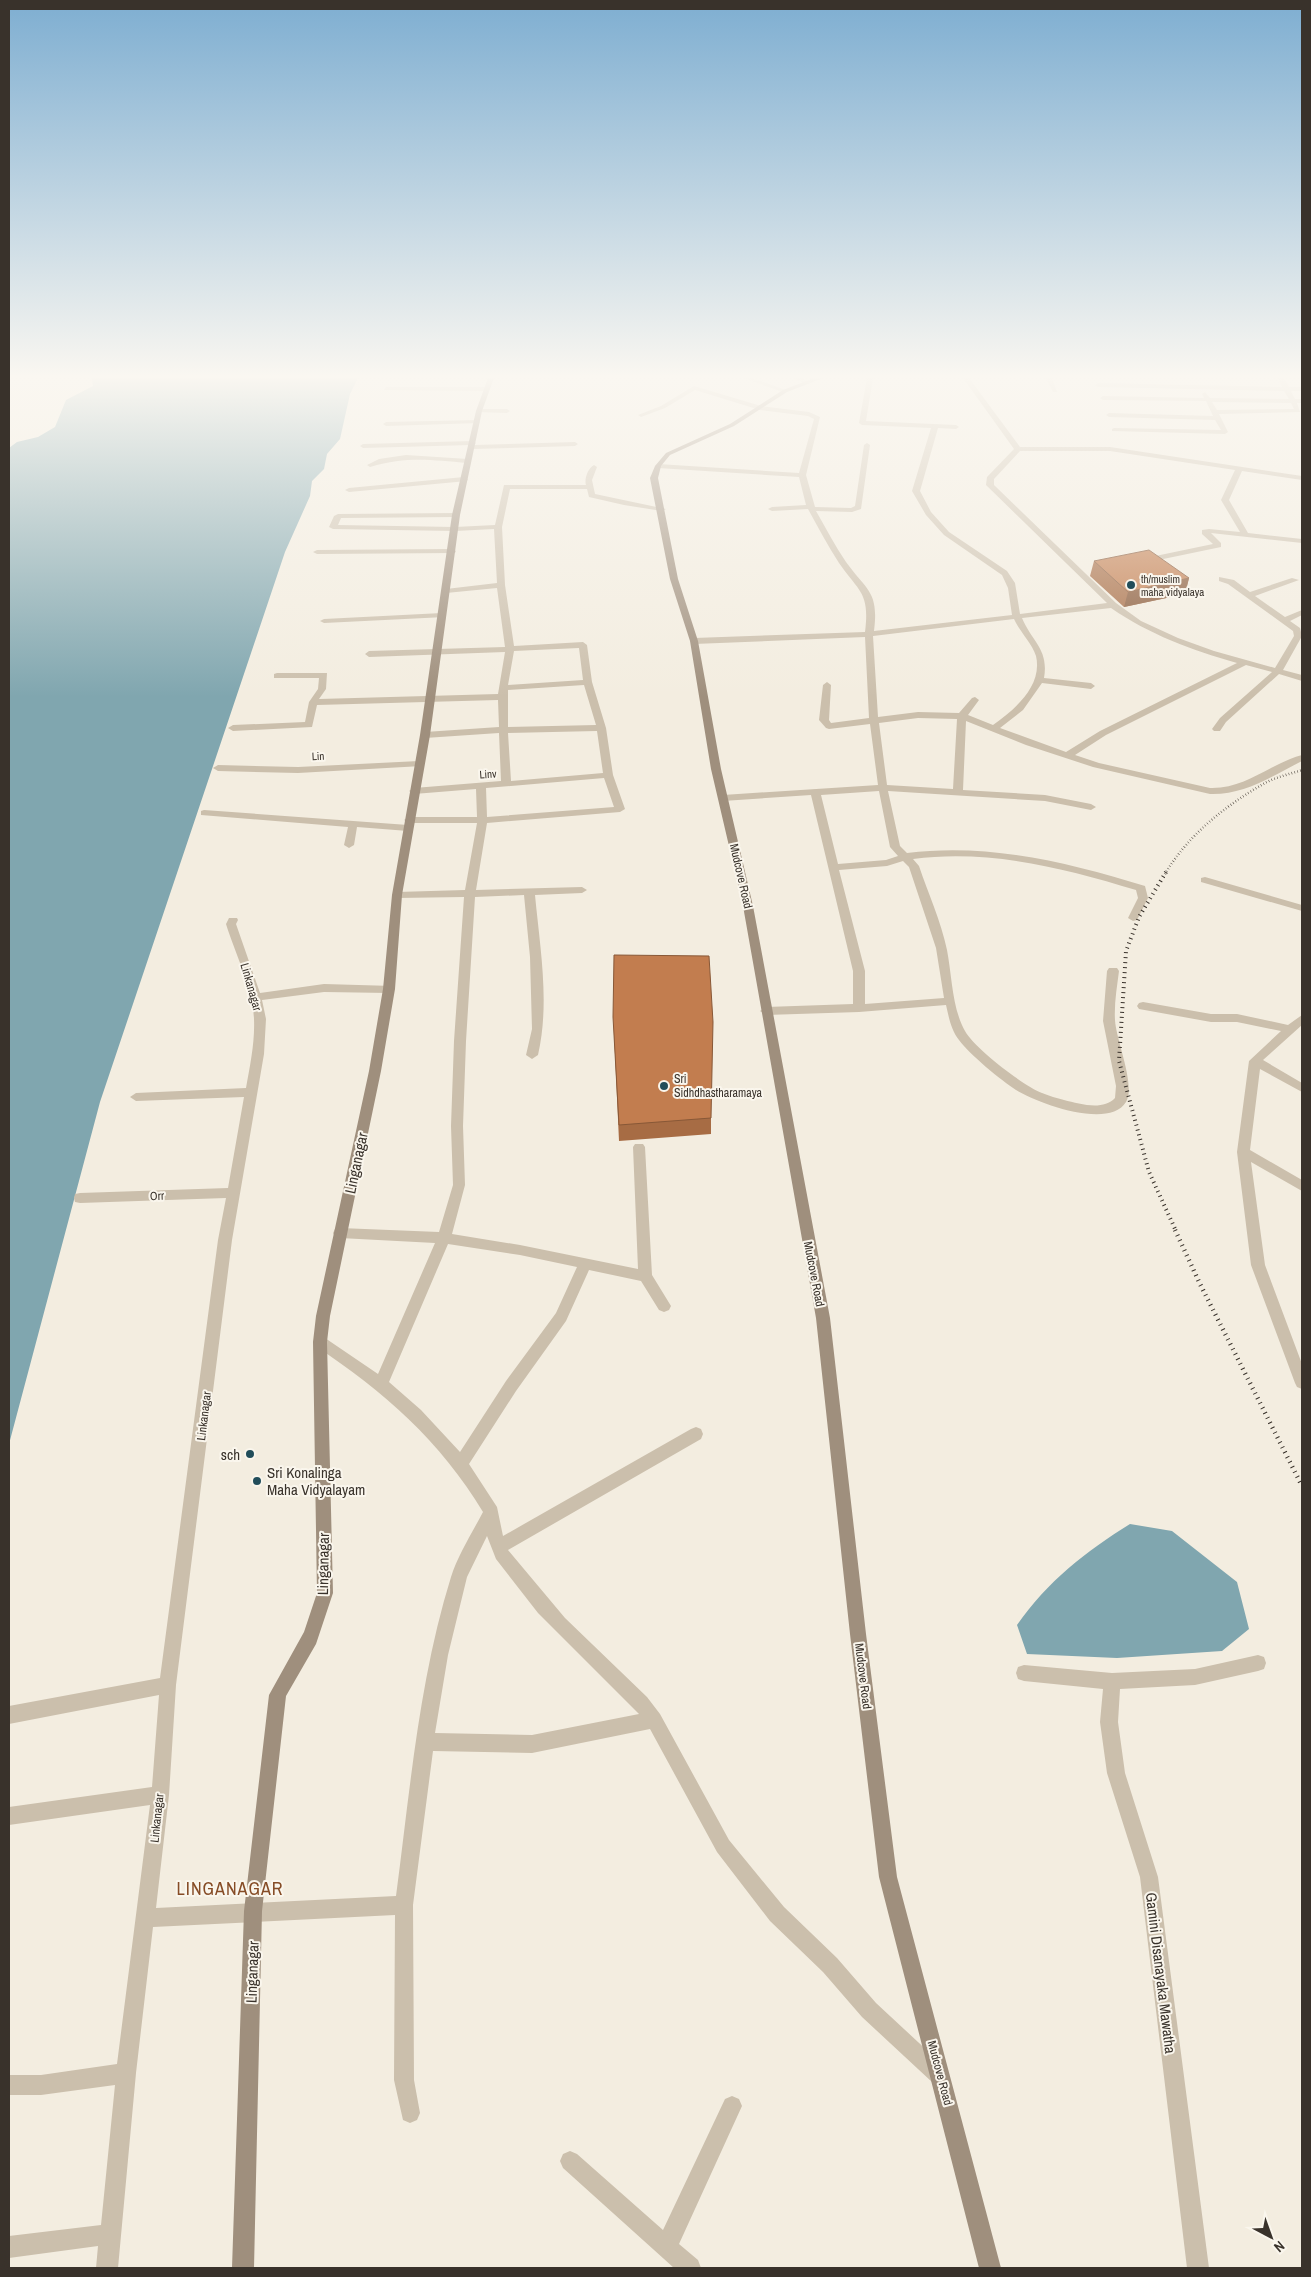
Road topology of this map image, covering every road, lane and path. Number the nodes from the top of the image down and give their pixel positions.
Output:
1 (409, 484) edge
2 (463, 484) edge
3 (589, 484) edge
4 (656, 484) edge
5 (804, 484) edge
6 (861, 484) edge
7 (918, 484) edge
8 (990, 484) edge
9 (1232, 484) edge
10 (589, 488) junction
11 (349, 490) dead end
12 (811, 508) junction
13 (662, 509) junction
14 (772, 509) dead end
15 (456, 515) junction
16 (498, 527) junction
17 (456, 529) junction
18 (1245, 534) junction
19 (1302, 542) edge
20 (452, 551) junction
21 (317, 552) dead end
22 (1136, 562) edge
23 (1089, 572) dead end
24 (1286, 572) dead end
25 (1080, 574) junction
26 (1222, 579) dead end
27 (1298, 582) edge
28 (501, 585) junction
29 (446, 590) junction
30 (1250, 595) junction
31 (1113, 605) junction
32 (1302, 612) edge
33 (442, 615) junction
34 (1017, 617) junction
35 (1286, 620) junction
36 (324, 621) dead end
37 (869, 634) junction
38 (694, 641) junction
39 (510, 648) junction
40 (369, 654) dead end
41 (437, 654) junction
42 (1244, 663) junction
43 (1277, 672) junction
44 (277, 676) dead end
45 (1302, 678) edge
46 (1039, 680) junction
47 (588, 682) junction
48 (827, 685) dead end
49 (1091, 686) dead end
50 (502, 693) junction
51 (429, 699) junction
52 (975, 700) dead end
53 (313, 702) junction
54 (962, 716) junction
55 (874, 721) junction
56 (233, 728) dead end
57 (601, 728) junction
58 (994, 729) junction
59 (1217, 729) dead end
60 (502, 730) junction
61 (425, 735) junction
62 (1068, 755) junction
63 (1302, 758) edge
64 (419, 764) junction
65 (218, 768) dead end
66 (608, 775) junction
67 (506, 784) junction
68 (481, 786) junction
69 (883, 788) junction
70 (414, 791) junction
71 (958, 791) junction
72 (815, 792) junction
73 (723, 798) junction
74 (1091, 807) dead end
75 (204, 813) dead end
76 (482, 820) junction
77 (352, 824) junction
78 (409, 824) junction
79 (349, 844) dead end
80 (904, 857) junction
81 (834, 867) junction
82 (1205, 880) dead end
83 (582, 890) dead end
84 (529, 892) junction
85 (470, 893) junction
86 (397, 895) junction
87 (1302, 908) edge
88 (1133, 918) dead end
89 (233, 920) dead end
90 (1113, 972) dead end
91 (389, 989) junction
92 (256, 997) junction
93 (950, 1001) junction
94 (1143, 1006) dead end
95 (859, 1008) junction
96 (766, 1011) junction
97 (1302, 1019) edge
98 (1289, 1029) junction
99 (532, 1055) dead end
100 (1255, 1061) junction
101 (1302, 1088) edge
102 (252, 1092) junction
103 (136, 1097) dead end
104 (639, 1147) dead end
105 (1243, 1152) junction
106 (1302, 1186) edge
107 (234, 1193) junction
108 (80, 1198) dead end
109 (340, 1233) junction
110 (444, 1238) junction
111 (585, 1264) junction
112 (645, 1276) junction
113 (664, 1306) dead end
114 (320, 1342) junction
115 (1298, 1356) edge
116 (1302, 1383) edge
117 (381, 1384) junction
118 (696, 1434) dead end
119 (460, 1464) junction
120 (491, 1512) junction
121 (498, 1547) junction
122 (1258, 1663) dead end
123 (1024, 1673) dead end
124 (1112, 1681) junction
125 (168, 1685) junction
126 (9, 1715) edge
127 (654, 1720) junction
128 (425, 1742) junction
129 (160, 1795) junction
130 (9, 1816) edge
131 (404, 1905) junction
132 (253, 1911) junction
133 (146, 1918) junction
134 (126, 2073) junction
135 (942, 2078) junction
136 (9, 2085) edge
137 (732, 2106) dead end
138 (410, 2113) dead end
139 (570, 2160) dead end
140 (111, 2234) junction
141 (667, 2246) junction
142 (9, 2248) edge
143 (107, 2268) edge
144 (243, 2268) edge
145 (690, 2268) edge
146 (990, 2268) edge
147 (1198, 2268) edge

1 - 11 street
2 - 15 street
3 - 10 street
4 - 13 street, Mudcove Road
5 - 12 street
6 - 12 street
7 - 34 street
8 - 25 street
9 - 18 street
10 - 13 street
10 - 16 street
12 - 14 street
12 - 37 street
13 - 38 street, Mudcove Road
15 - 17 street
15 - 17 street
16 - 17 street
16 - 28 street
17 - 20 street
18 - 19 street
18 - 22 street
20 - 21 street
20 - 29 street
23 - 25 street
24 - 27 street
25 - 31 street
26 - 30 street
27 - 30 street
28 - 29 street
28 - 39 street
29 - 33 street
30 - 35 street
31 - 34 street
31 - 42 street
32 - 35 street
33 - 36 street
33 - 41 street
34 - 37 street
34 - 46 street
35 - 43 street
37 - 38 street
37 - 55 street
38 - 73 street, Mudcove Road
39 - 41 street
39 - 47 street
39 - 50 street
40 - 41 street
41 - 51 street
42 - 43 street
42 - 62 street
43 - 45 street
43 - 59 street
44 - 53 street
46 - 49 street
46 - 58 street
47 - 50 street
47 - 57 street
48 - 55 street
50 - 51 street
50 - 60 street, Linv
51 - 53 street
51 - 61 street
52 - 54 street
53 - 56 street
54 - 55 street
54 - 58 street
54 - 71 street
55 - 69 street
57 - 60 street
57 - 66 street
58 - 62 street
60 - 61 street
60 - 67 street, Linv
61 - 64 street
62 - 63 street
64 - 65 street, Lin
64 - 70 street
66 - 67 street
66 - 76 street
67 - 68 street, Linv
68 - 70 street, Linv
68 - 76 street
69 - 71 street
69 - 72 street
69 - 80 street
70 - 78 street
71 - 74 street
72 - 73 street
72 - 81 street
73 - 96 street, Mudcove Road
75 - 77 street
76 - 78 street
76 - 85 street
77 - 78 street
77 - 79 street
78 - 86 street
80 - 81 street
80 - 88 street
80 - 93 street
81 - 95 street
82 - 87 street
83 - 84 street
84 - 85 street
84 - 99 street
85 - 86 street
85 - 110 street
86 - 91 street
89 - 92 street, Linkanagar
90 - 93 street
91 - 92 street
91 - 109 street, Linganagar
92 - 102 street, Linkanagar
93 - 95 street
94 - 98 street
95 - 96 street
96 - 135 street, Mudcove Road
97 - 98 street
98 - 100 street
100 - 101 street
100 - 105 street
102 - 103 street
102 - 107 street, Linkanagar
104 - 112 street
105 - 106 street
105 - 115 street
107 - 108 street, Orr
107 - 125 street, Linkanagar
109 - 110 street
109 - 114 street, Linganagar
110 - 111 street
110 - 117 street
111 - 112 street
111 - 119 street
112 - 113 street
114 - 117 street
114 - 132 street, Linganagar
115 - 116 street
117 - 119 street
118 - 121 street
119 - 120 street
120 - 121 street
120 - 128 street
121 - 127 street
122 - 124 street
123 - 124 street
124 - 147 street, Gamini Disanayaka Mawatha
125 - 126 street
125 - 129 street, Linkanagar
127 - 128 street
127 - 135 street
128 - 131 street
129 - 130 street
129 - 133 street, Linkanagar
131 - 132 street
131 - 138 street
132 - 133 street
132 - 144 street, Linganagar
133 - 134 street, Linkanagar
134 - 136 street
134 - 140 street, Linkanagar
135 - 146 street, Mudcove Road
137 - 141 street
139 - 141 street
140 - 142 street
140 - 143 street, Linkanagar
141 - 145 street

